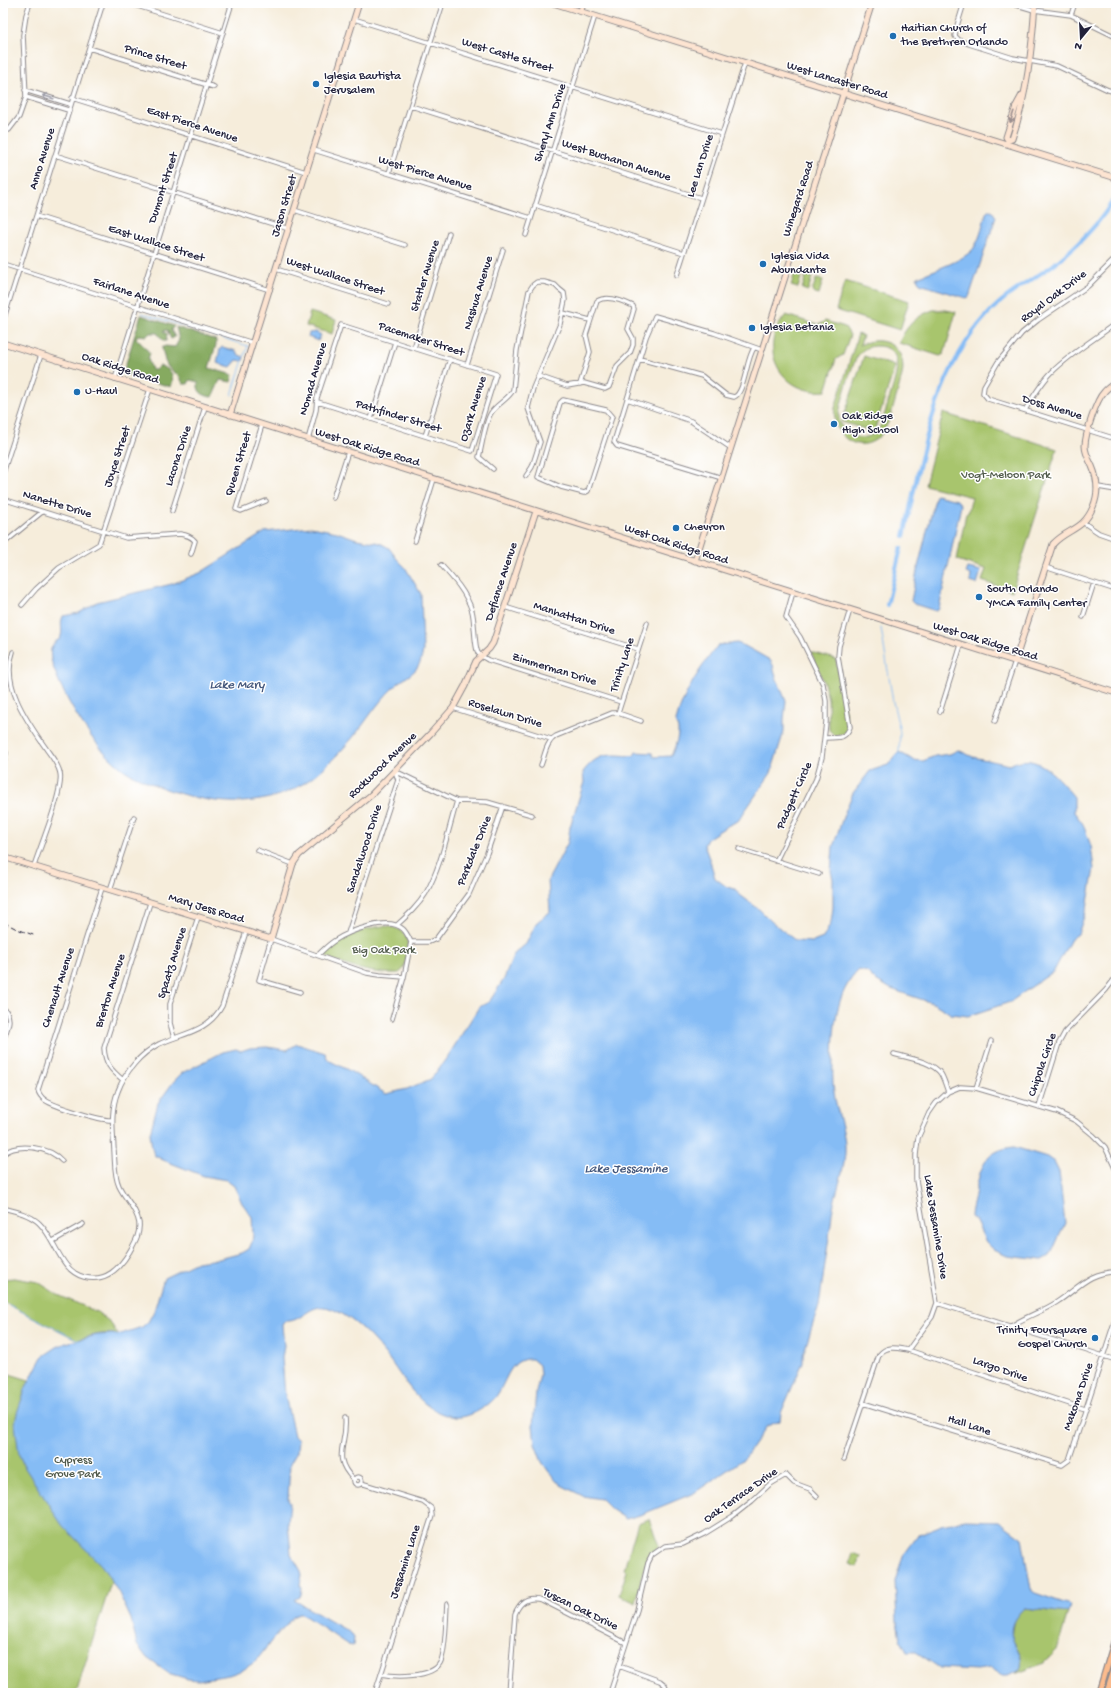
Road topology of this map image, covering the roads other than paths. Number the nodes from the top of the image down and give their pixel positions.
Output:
1 (30, 3) edge
2 (102, 3) edge
3 (128, 3) edge
4 (232, 3) edge
5 (359, 3) edge
6 (443, 3) edge
7 (553, 3) edge
8 (583, 3) edge
9 (872, 3) edge
10 (964, 3) edge
11 (1010, 3) edge
12 (1035, 3) edge
13 (1075, 3) edge
14 (1034, 10) junction
15 (581, 12) junction
16 (1070, 15) junction
17 (595, 16) junction
18 (354, 19) junction
19 (223, 34) junction
20 (1116, 37) edge
21 (430, 43) junction
22 (89, 48) junction
23 (1030, 61) junction
24 (745, 63) junction
25 (207, 84) junction
26 (214, 87) dead end
27 (572, 87) junction
28 (25, 90) junction
29 (1116, 92) edge
30 (843, 94) junction
31 (26, 97) junction
32 (72, 98) junction
33 (62, 101) junction
34 (70, 104) junction
35 (410, 106) junction
36 (60, 108) junction
37 (68, 110) junction
38 (3, 127) edge
39 (722, 134) junction
40 (191, 136) junction
41 (1008, 142) junction
42 (314, 150) junction
43 (552, 151) junction
44 (55, 155) junction
45 (306, 172) junction
46 (389, 173) junction
47 (1116, 178) edge
48 (173, 192) junction
49 (702, 198) junction
50 (535, 205) junction
51 (294, 210) junction
52 (36, 216) junction
53 (531, 218) junction
54 (289, 229) junction
55 (450, 233) dead end
56 (526, 236) dead end
57 (405, 245) dead end
58 (503, 250) dead end
59 (684, 252) junction
60 (153, 254) junction
61 (1116, 258) edge
62 (3, 264) edge
63 (20, 269) junction
64 (276, 269) junction
65 (677, 275) dead end
66 (270, 290) junction
67 (388, 304) dead end
68 (137, 306) junction
69 (563, 313) junction
70 (590, 320) junction
71 (3, 321) edge
72 (1116, 323) edge
73 (341, 325) joint
74 (395, 342) junction
75 (3, 343) edge
76 (253, 343) junction
77 (414, 348) junction
78 (754, 348) junction
79 (762, 350) junction
80 (41, 355) junction
81 (450, 359) junction
82 (640, 359) junction
83 (467, 365) junction
84 (496, 374) joint
85 (538, 376) junction
86 (115, 378) junction
87 (1116, 382) edge
88 (580, 384) junction
89 (150, 390) junction
90 (983, 393) joint
91 (627, 400) junction
92 (318, 402) junction
93 (589, 405) joint
94 (205, 407) junction
95 (1025, 410) junction
96 (230, 415) junction
97 (371, 419) junction
98 (262, 425) junction
99 (1089, 430) junction
100 (425, 436) junction
101 (1116, 439) edge
102 (308, 440) junction
103 (731, 448) junction
104 (472, 451) joint
105 (348, 452) junction
106 (493, 469) dead end
107 (3, 473) edge
108 (526, 476) dead end
109 (722, 478) junction
110 (434, 479) junction
111 (1098, 487) junction
112 (1116, 490) edge
113 (333, 498) dead end
114 (3, 499) edge
115 (266, 501) dead end
116 (172, 511) dead end
117 (536, 511) junction
118 (42, 512) junction
119 (1084, 523) junction
120 (104, 531) junction
121 (1116, 538) edge
122 (415, 541) dead end
123 (3, 544) edge
124 (191, 554) dead end
125 (695, 561) junction
126 (441, 565) dead end
127 (1045, 567) junction
128 (1094, 583) junction
129 (1116, 590) edge
130 (793, 592) junction
131 (22, 605) dead end
132 (505, 607) junction
133 (850, 610) junction
134 (1083, 617) dead end
135 (646, 623) dead end
136 (961, 645) junction
137 (638, 650) junction
138 (13, 652) dead end
139 (481, 656) junction
140 (1015, 662) junction
141 (1116, 693) edge
142 (621, 702) junction
143 (453, 708) junction
144 (940, 712) dead end
145 (618, 713) junction
146 (641, 721) dead end
147 (995, 721) dead end
148 (825, 738) junction
149 (551, 739) junction
150 (3, 745) edge
151 (541, 765) dead end
152 (3, 766) edge
153 (396, 771) junction
154 (457, 801) junction
155 (503, 806) junction
156 (532, 815) dead end
157 (134, 817) dead end
158 (739, 849) dead end
159 (257, 850) dead end
160 (3, 857) edge
161 (776, 861) junction
162 (293, 864) junction
163 (34, 866) junction
164 (819, 874) dead end
165 (102, 888) junction
166 (110, 890) junction
167 (150, 902) junction
168 (198, 917) junction
169 (396, 925) junction
170 (246, 932) junction
171 (348, 933) junction
172 (271, 939) junction
173 (411, 942) junction
174 (318, 955) junction
175 (404, 977) junction
176 (1116, 977) edge
177 (300, 992) dead end
178 (3, 1008) edge
179 (392, 1019) dead end
180 (174, 1038) junction
181 (3, 1040) edge
182 (991, 1041) dead end
183 (894, 1054) dead end
184 (123, 1080) junction
185 (976, 1088) junction
186 (948, 1092) junction
187 (1039, 1107) junction
188 (112, 1120) junction
189 (3, 1154) edge
190 (62, 1161) dead end
191 (1116, 1170) edge
192 (3, 1208) edge
193 (83, 1224) dead end
194 (53, 1241) junction
195 (1116, 1272) edge
196 (937, 1303) junction
197 (1116, 1317) edge
198 (1010, 1327) junction
199 (908, 1350) junction
200 (1103, 1356) junction
201 (1116, 1360) edge
202 (863, 1402) junction
203 (1086, 1410) junction
204 (345, 1418) dead end
205 (844, 1459) dead end
206 (1069, 1460) joint
207 (817, 1496) dead end
208 (447, 1604) dead end
209 (1116, 1637) edge
210 (626, 1643) junction
211 (1116, 1665) edge
212 (619, 1666) junction
213 (381, 1674) junction
214 (375, 1693) edge
215 (509, 1693) edge
216 (610, 1693) edge
217 (667, 1693) edge
218 (1099, 1693) edge
219 (1107, 1693) edge

1 - 28 street
2 - 22 street, Anno Avenue
3 - 19 street
4 - 19 street, Dumont Street
5 - 18 street, Jason Street
6 - 21 street
7 - 15 street, West Lancaster Road
8 - 15 street
9 - 30 street, Winegard Road
10 - 23 street
11 - 14 street
12 - 14 street
13 - 16 street
14 - 16 street
14 - 23 street
15 - 17 street, West Lancaster Road
16 - 20 street
17 - 24 street, West Lancaster Road
17 - 27 street, Sheryl Ann Drive
18 - 21 street, West Castle Street
18 - 42 street, Jason Street
19 - 25 street, Dumont Street
21 - 27 street, West Castle Street
21 - 35 street
22 - 25 street, Prince Street
22 - 32 street, Anno Avenue
23 - 29 street
23 - 41 street
24 - 30 street, West Lancaster Road
24 - 39 street, Lee Lan Drive
25 - 26 street, Prince Street
25 - 40 street, Dumont Street
27 - 39 street, West Castle Street
27 - 43 street, Sheryl Ann Drive
28 - 31 street
33 -> 28 street
30 - 41 street, West Lancaster Road
30 - 79 street, Winegard Road
31 - 36 street
31 - 38 street
32 - 34 street, Anno Avenue
32 - 40 street, East Pierce Avenue
33 - 34 street
33 - 36 street
34 - 37 street, Anno Avenue
35 - 43 street, West Buchanon Avenue
35 - 46 street
36 - 37 street
37 - 44 street, Anno Avenue
39 - 49 street, Lee Lan Drive
40 - 45 street, East Pierce Avenue
40 - 48 street, Dumont Street
41 - 47 street, West Lancaster Road
42 - 45 street, Jason Street
42 - 46 street, West Pierce Avenue
43 - 49 street, West Buchanon Avenue
43 - 50 street, Sheryl Ann Drive
44 - 48 street
44 - 52 street, Anno Avenue
45 - 51 street, Jason Street
46 - 53 street, West Pierce Avenue
48 - 54 street
48 - 60 street, Dumont Street
49 - 59 street, Lee Lan Drive
50 - 53 street, Sheryl Ann Drive
50 - 59 street
51 - 54 street, Jason Street
51 - 57 street
52 - 60 street, East Wallace Street
52 - 63 street, Anno Avenue
53 - 56 street, Sheryl Ann Drive
54 - 64 street, Jason Street
55 - 77 street, Statler Avenue
58 - 83 street, Nashua Avenue
59 - 65 street, Lee Lan Drive
60 - 66 street, East Wallace Street
60 - 68 street, Dumont Street
61 - 90 street, Royal Oak Drive
62 - 63 street, Fairlane Avenue
63 - 68 street, Fairlane Avenue
63 - 71 street, Anno Avenue
64 - 66 street, Jason Street
64 - 67 street, West Wallace Street
66 - 76 street, Jason Street
68 - 76 street, Fairlane Avenue
68 - 86 street, Dumont Street
69 - 70 street
69 - 85 street
69 - 106 street
70 - 88 street
70 - 88 street
72 - 95 street
73 - 74 street, Pacemaker Street
73 - 92 street, Nomad Avenue
74 - 77 street, Pacemaker Street
74 - 97 street
75 - 80 street, Oak Ridge Road
76 - 96 street, Jason Street
77 - 81 street, Pacemaker Street
78 - 79 street
78 - 82 street
78 - 82 street
79 - 103 street, Winegard Road
80 - 86 street, Oak Ridge Road
80 - 107 street
81 - 83 street, Pacemaker Street
81 - 100 street
82 - 91 street
83 - 84 street, Pacemaker Street
84 - 104 street, Ozark Avenue
85 - 88 street
85 - 108 street
86 - 89 street, Oak Ridge Road
87 - 99 street
89 - 94 street, Oak Ridge Road
89 - 120 street, Joyce Street
90 - 95 street, Doss Avenue
91 - 103 street
91 - 109 street
92 - 97 street, Pathfinder Street
92 - 102 street, Nomad Avenue
93 - 93 street
94 - 96 street, Oak Ridge Road
94 - 116 street, Lacona Drive
95 - 99 street, Doss Avenue
96 - 98 street, West Oak Ridge Road
97 - 100 street, Pathfinder Street
98 - 102 street, West Oak Ridge Road
98 - 115 street, Queen Street
99 - 101 street, Doss Avenue
99 - 111 street
100 - 104 street, Pathfinder Street
102 - 105 street, West Oak Ridge Road
103 - 109 street, Winegard Road
105 - 110 street, West Oak Ridge Road
105 - 113 street
109 - 125 street, Winegard Road
110 - 117 street, West Oak Ridge Road
110 - 122 street
111 - 112 street
111 - 119 street
114 - 118 street, Nanette Drive
117 - 125 street, West Oak Ridge Road
117 - 132 street, Defiance Avenue
118 - 120 street, Nanette Drive
118 - 123 street
119 - 121 street
119 - 127 street
120 - 124 street, Nanette Drive
120 - 131 street, Joyce Street
125 - 130 street, West Oak Ridge Road
126 - 139 street
127 - 128 street
127 - 140 street
128 - 129 street
128 - 134 street
130 - 133 street, West Oak Ridge Road
130 - 148 street, Padgett Circle
132 - 137 street, Manhattan Drive
132 - 139 street, Defiance Avenue
133 - 136 street, West Oak Ridge Road
133 - 148 street
135 - 137 street, Trinity Lane
136 - 140 street, West Oak Ridge Road
136 - 144 street
137 - 142 street, Trinity Lane
138 - 163 street
139 - 142 street, Zimmerman Drive
139 - 143 street, Rockwood Avenue
140 - 141 street, West Oak Ridge Road
140 - 147 street
142 - 145 street, Trinity Lane
143 - 149 street, Roselawn Drive
143 - 153 street, Rockwood Avenue
145 - 146 street
145 - 149 street
148 - 161 street, Padgett Circle
149 - 151 street
150 - 152 street
153 - 154 street
153 - 162 street, Rockwood Avenue
153 - 171 street, Sandalwood Drive
154 - 155 street
154 - 169 street
155 - 156 street
155 - 173 street, Parkdale Drive
157 - 166 street
158 - 161 street
159 - 162 street
160 - 163 street, Mary Jess Road
161 - 164 street
162 - 172 street, Rockwood Avenue
163 - 165 street, Mary Jess Road
165 - 166 street, Mary Jess Road
165 - 188 street, Chenault Avenue
166 - 167 street, Mary Jess Road
167 - 168 street, Mary Jess Road
167 - 184 street, Brerton Avenue
168 - 170 street, Mary Jess Road
168 - 180 street, Spaatz Avenue
169 - 171 street
169 - 173 street
170 - 172 street, Mary Jess Road
170 - 180 street
171 - 174 street
172 - 174 street, Mary Jess Road
172 - 177 street, Rockwood Avenue
173 - 175 street
174 - 175 street, Mary Jess Road
175 - 179 street
176 - 187 street, Chipola Circle
178 - 181 street
180 - 184 street
182 - 185 street
183 - 186 street
184 - 188 street
185 - 186 street
185 - 187 street
186 - 196 street, Lake Jessamine Drive
187 - 191 street
188 - 194 street
189 - 190 street
192 - 194 street
193 - 194 street
195 - 198 street
196 - 198 street
196 - 199 street
197 - 200 street, Makoma Drive
198 - 200 street
199 - 202 street
199 - 203 street, Largo Drive
200 - 201 street
200 - 203 street, Makoma Drive
202 - 205 street
202 - 206 street, Hall Lane
203 - 206 street, Makoma Drive
204 - 213 street, Jessamine Lane
207 - 210 street, Oak Terrace Drive
208 - 213 street
209 - 218 main road
210 - 212 street, Oak Terrace Drive
210 - 215 street, Tuscan Oak Drive
211 - 219 main road
212 - 216 street, Oak Terrace Drive
212 - 217 street
213 - 214 street, Jessamine Lane

